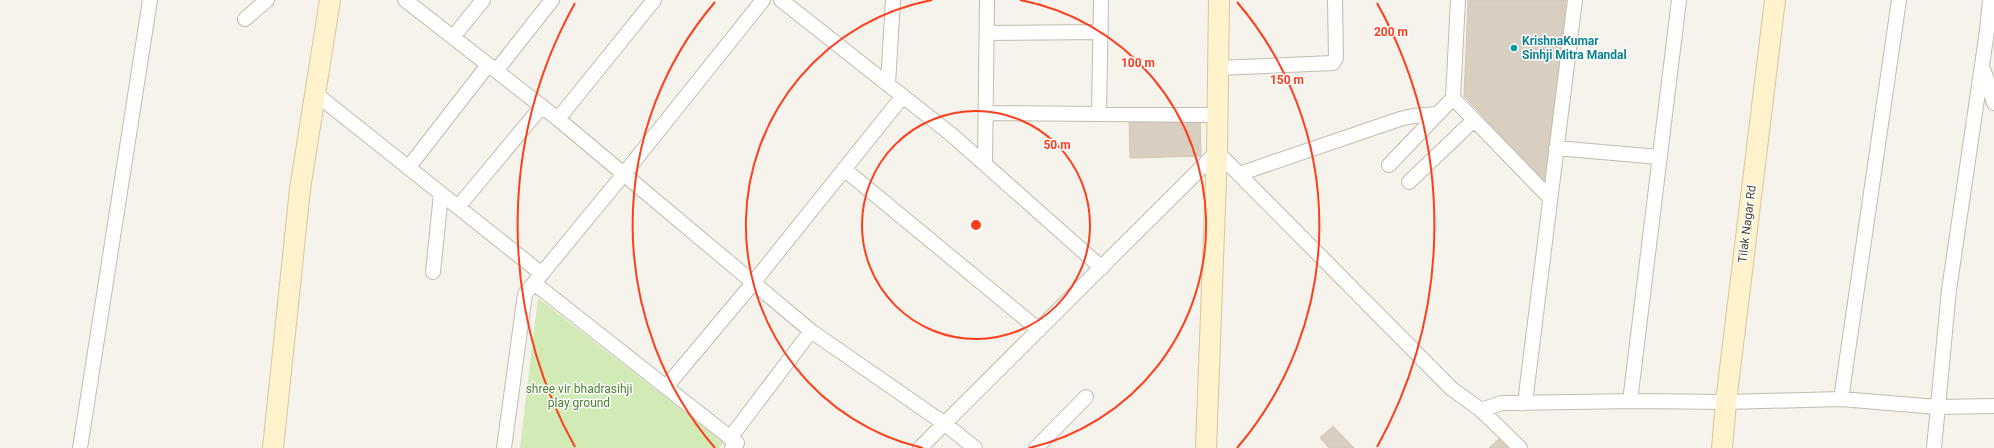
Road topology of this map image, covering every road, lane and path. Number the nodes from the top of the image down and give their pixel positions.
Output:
1 (150, 0) edge
2 (267, 0) edge
3 (330, 0) edge
4 (405, 0) edge
5 (483, 0) edge
6 (552, 0) edge
7 (654, 0) edge
8 (763, 0) edge
9 (781, 0) edge
10 (893, 0) edge
11 (987, 0) edge
12 (1101, 0) edge
13 (1219, 0) edge
14 (1335, 0) edge
15 (1458, 0) edge
16 (1574, 0) edge
17 (1679, 0) edge
18 (1775, 0) edge
19 (1899, 0) edge
20 (1990, 0) edge
21 (245, 19) dead end
22 (1101, 32) junction
23 (987, 33) junction
24 (453, 37) junction
25 (1987, 58) edge
26 (492, 68) junction
27 (1218, 68) junction
28 (888, 84) junction
29 (316, 94) junction
30 (903, 96) junction
31 (1453, 98) junction
32 (1994, 103) edge
33 (542, 106) junction
34 (986, 113) junction
35 (1099, 114) junction
36 (1438, 114) junction
37 (1218, 115) junction
38 (558, 119) junction
39 (1474, 120) junction
40 (1556, 148) junction
41 (1217, 152) junction
42 (1660, 157) junction
43 (985, 164) junction
44 (1389, 165) dead end
45 (408, 168) junction
46 (844, 169) junction
47 (1239, 174) junction
48 (623, 175) junction
49 (1409, 182) dead end
50 (441, 194) junction
51 (1550, 198) junction
52 (458, 207) junction
53 (1102, 268) junction
54 (433, 272) dead end
55 (538, 278) junction
56 (753, 283) junction
57 (1039, 330) junction
58 (811, 331) junction
59 (666, 387) junction
60 (1086, 397) dead end
61 (1841, 399) junction
62 (1630, 401) junction
63 (1726, 402) junction
64 (1525, 403) junction
65 (1994, 406) edge
66 (1937, 407) junction
67 (1481, 410) junction
68 (945, 424) junction
69 (736, 444) edge
70 (80, 448) edge
71 (273, 448) edge
72 (504, 448) edge
73 (920, 448) edge
74 (975, 448) edge
75 (1036, 448) edge
76 (1206, 448) edge
77 (1520, 448) edge
78 (1722, 448) edge
79 (1934, 448) edge

1 - 70 street
2 - 21 street
3 - 29 street
4 - 24 street
5 - 24 street
6 - 26 street
7 - 38 street
8 - 48 street
9 - 28 street
10 - 28 street
11 - 23 street
12 - 22 street
13 - 27 street
14 - 27 street
15 - 31 street
16 - 40 street
17 - 42 street
18 - 63 street, Tilak Nagar Rd
19 - 61 street
20 - 25 street
22 - 23 street
22 - 35 street
23 - 34 street
24 - 26 street
25 - 32 street
25 - 66 street
26 - 33 street
26 - 45 street
27 - 37 street
28 - 30 street
29 - 45 street
29 - 71 street
30 - 43 street
30 - 46 street
31 - 36 street
31 - 39 street
33 - 38 street
33 - 52 street
34 - 35 street
34 - 43 street
35 - 37 street
36 - 44 street
36 - 47 street
37 - 41 street
38 - 48 street
39 - 49 street
39 - 51 street
40 - 42 street
40 - 51 street
41 - 47 street
41 - 53 street
41 - 76 street
42 - 62 street
43 - 53 street
45 - 50 street
46 - 56 street
46 - 57 street
47 - 67 street
48 - 55 street
48 - 56 street
50 - 52 street
50 - 54 street
51 - 64 street
52 - 55 street
53 - 57 street
55 - 59 street
55 - 72 street
56 - 58 street
56 - 59 street
57 - 68 street
58 - 68 street
58 - 69 street
59 - 69 street
60 - 75 street
61 - 63 street
61 - 66 street
62 - 63 street
62 - 64 street
63 - 78 street, Tilak Nagar Rd
64 - 67 street
65 - 66 street
66 - 79 street
67 - 77 street
68 - 73 street
68 - 74 street

